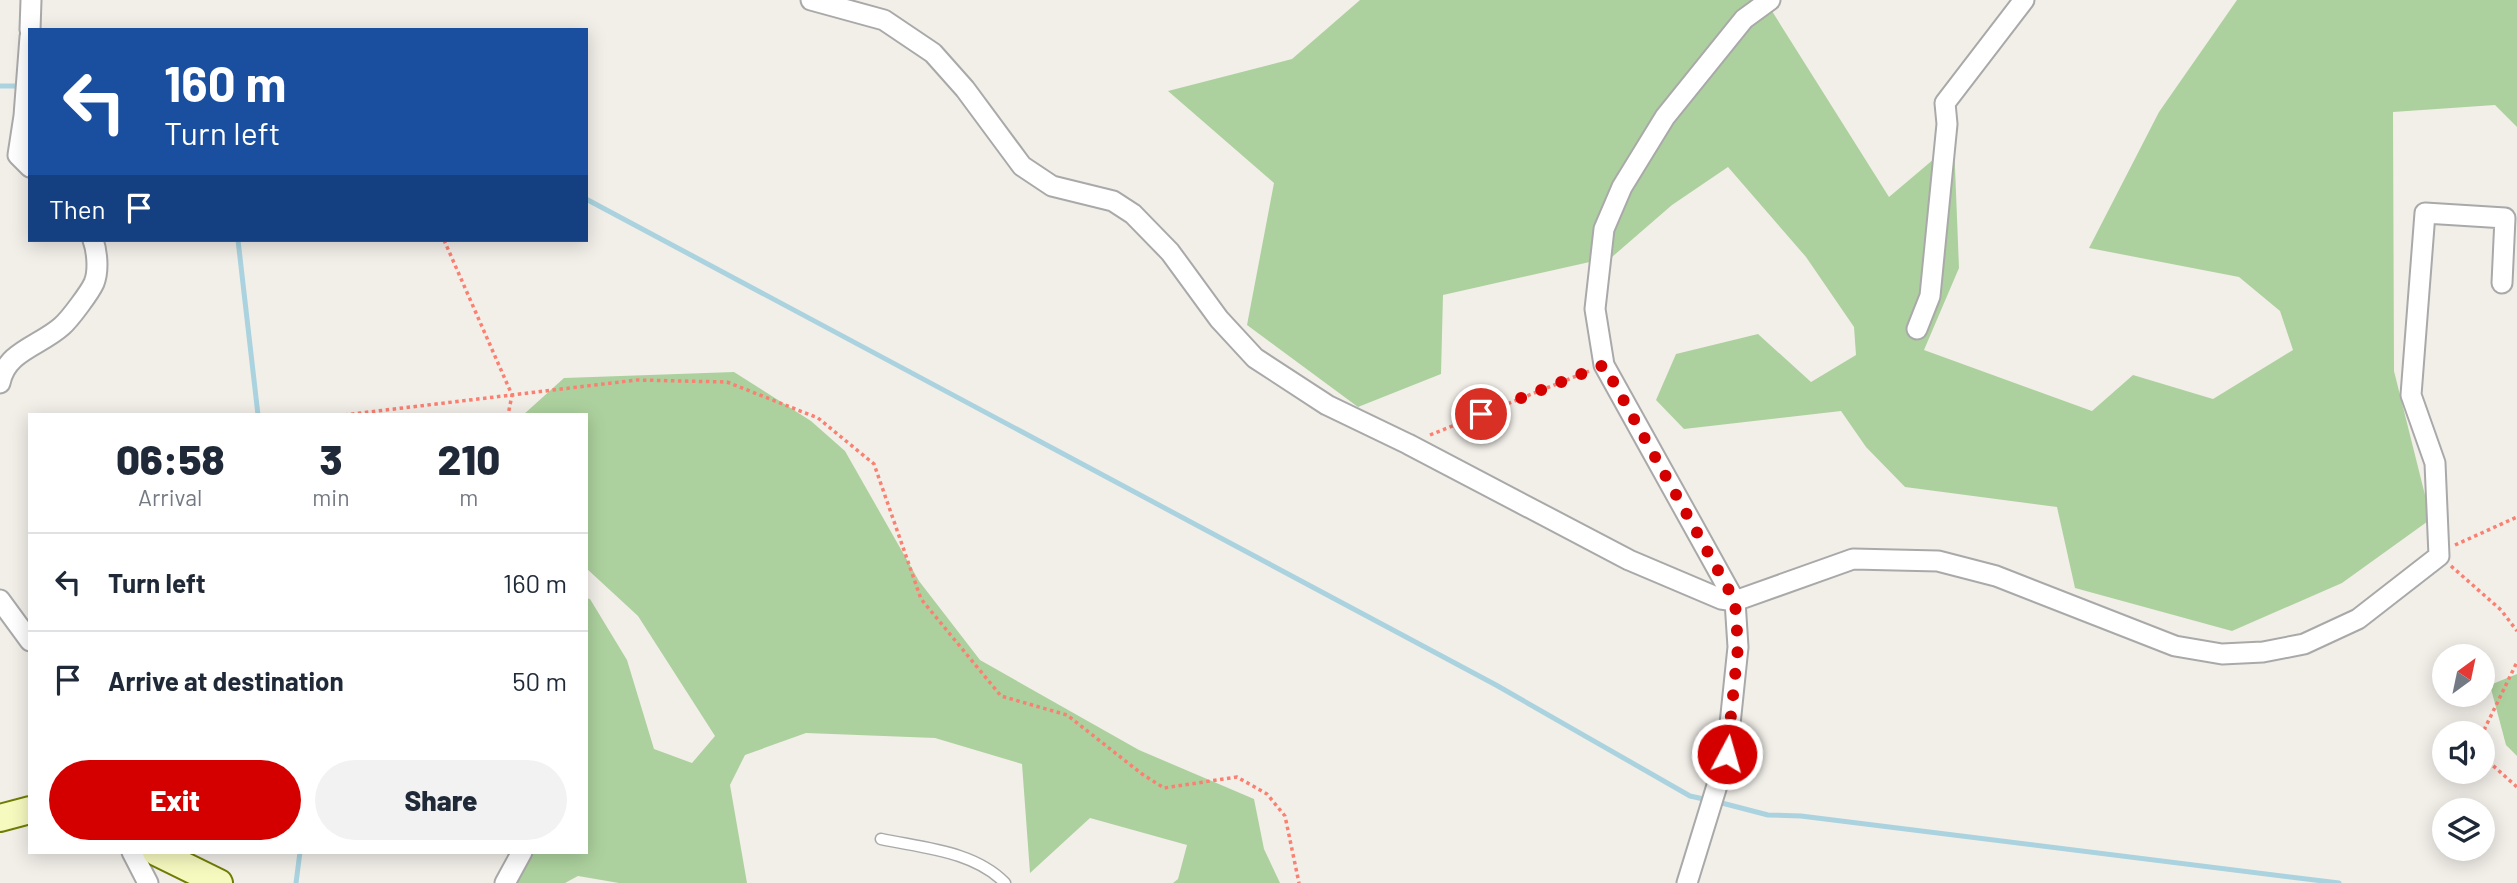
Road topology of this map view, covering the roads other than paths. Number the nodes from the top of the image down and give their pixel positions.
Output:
1 (32, 0) edge
2 (811, 0) edge
3 (1770, 0) edge
4 (2024, 0) edge
5 (30, 28) edge
6 (28, 66) edge
7 (16, 157) edge
8 (94, 242) edge
9 (2502, 283) dead end
10 (1917, 329) dead end
11 (0, 383) edge
12 (0, 600) edge
13 (1735, 601) junction
14 (28, 639) edge
15 (28, 811) edge
16 (0, 818) edge
17 (881, 839) dead end
18 (133, 854) edge
19 (160, 854) edge
20 (521, 854) edge
21 (148, 883) edge
22 (219, 883) edge
23 (505, 883) edge
24 (1005, 883) edge
25 (1687, 883) edge

1 - 5 street
2 - 13 street
3 - 13 street
4 - 10 street
6 - 7 street
8 - 11 street
9 - 13 street
12 - 14 street
13 - 25 street
15 - 16 street
17 - 24 lane
18 - 21 street
19 - 22 street
20 - 23 street

